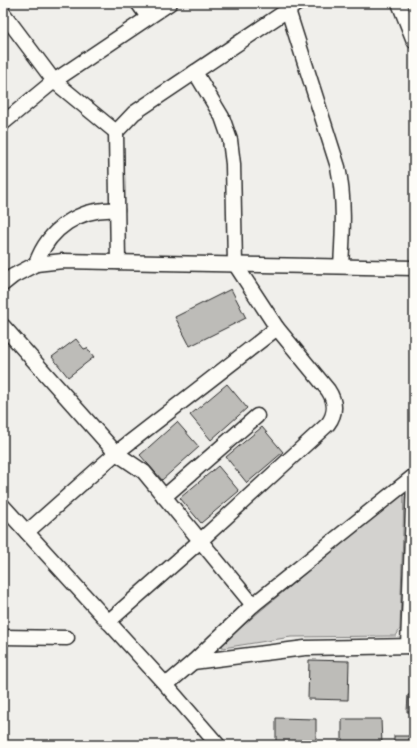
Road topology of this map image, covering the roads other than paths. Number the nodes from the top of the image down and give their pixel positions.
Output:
1 (138, 3) edge
2 (170, 3) edge
3 (399, 3) edge
4 (290, 5) edge
5 (3, 13) edge
6 (148, 18) junction
7 (414, 41) edge
8 (195, 72) junction
9 (54, 80) junction
10 (3, 123) edge
11 (116, 132) junction
12 (117, 210) junction
13 (118, 262) junction
14 (36, 264) junction
15 (235, 264) junction
16 (341, 266) junction
17 (414, 268) edge
18 (3, 284) edge
19 (3, 326) edge
20 (277, 328) junction
21 (257, 416) dead end
22 (116, 453) junction
23 (414, 476) edge
24 (414, 481) edge
25 (164, 497) junction
26 (3, 506) edge
27 (27, 532) junction
28 (200, 541) junction
29 (253, 605) junction
30 (108, 622) junction
31 (3, 638) edge
32 (67, 638) dead end
33 (411, 646) edge
34 (194, 662) junction
35 (166, 685) junction
36 (218, 745) edge

1 - 6 street
2 - 6 street
3 - 7 street
4 - 8 street
4 - 16 street
5 - 9 street
6 - 9 street
8 - 11 street
8 - 15 street
9 - 10 street
9 - 11 street
11 - 12 street
12 - 13 street
12 - 14 street
13 - 14 street
13 - 15 street
14 - 18 street
15 - 16 street
15 - 20 street
16 - 17 street
19 - 22 street
20 - 22 street
20 - 28 street
21 - 25 street
22 - 25 street
22 - 27 street
23 - 29 street
24 - 33 street
25 - 28 street
26 - 27 street
27 - 30 street
28 - 29 street
28 - 30 street
29 - 34 street
30 - 35 street
31 - 32 street
33 - 34 street
34 - 35 street
35 - 36 street

